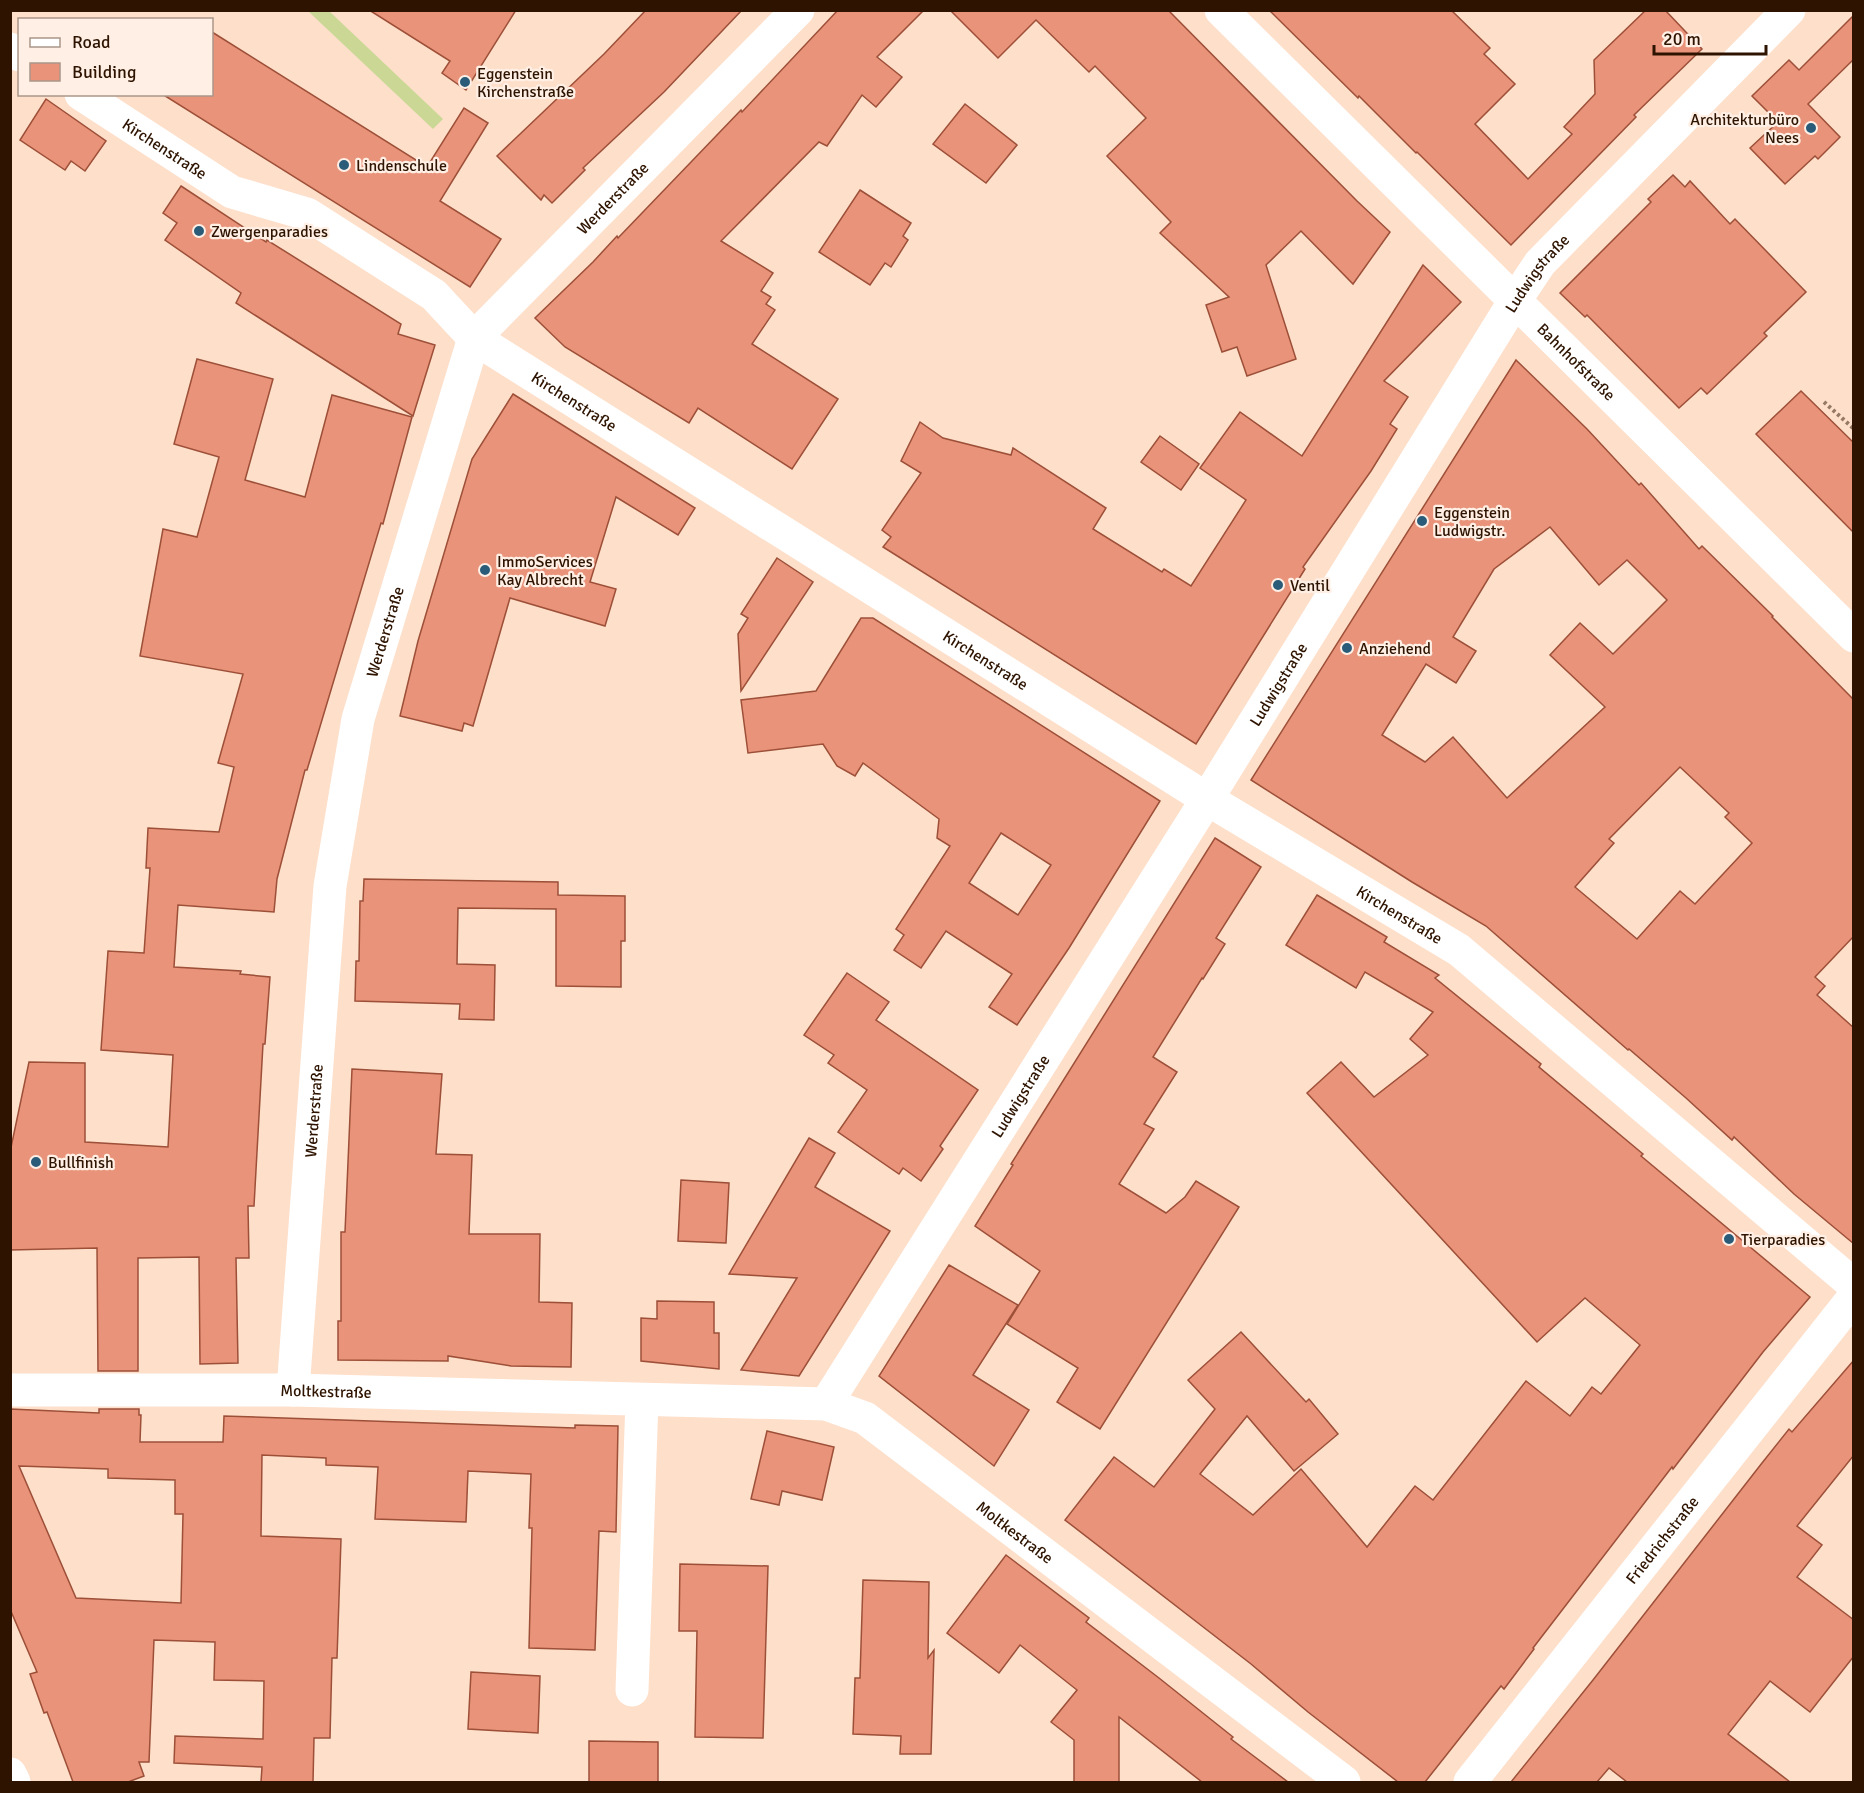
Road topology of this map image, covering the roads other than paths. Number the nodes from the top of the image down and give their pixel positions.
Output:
1 (798, 10) edge
2 (1221, 10) edge
3 (1789, 10) edge
4 (84, 96) edge
5 (1514, 302) junction
6 (474, 338) junction
7 (1854, 636) edge
8 (1207, 799) junction
9 (1854, 1285) edge
10 (1854, 1297) edge
11 (10, 1390) edge
12 (293, 1390) junction
13 (642, 1400) junction
14 (826, 1404) junction
15 (632, 1690) dead end
16 (10, 1774) edge
17 (14, 1782) edge
18 (1344, 1782) edge
19 (1470, 1782) edge

1 - 6 street, Werderstraße
2 - 5 street, Bahnhofstraße
3 - 5 street, Ludwigstraße
4 - 6 street, Kirchenstraße
5 - 7 street, Bahnhofstraße
5 - 8 street, Ludwigstraße
6 - 8 street, Kirchenstraße
6 - 12 street, Werderstraße
8 - 9 street, Kirchenstraße
8 - 14 street, Ludwigstraße
10 - 19 street, Friedrichstraße
11 - 12 street, Moltkestraße
12 - 13 street, Moltkestraße
13 - 14 street, Moltkestraße
13 - 15 street
14 - 18 street, Moltkestraße
16 - 17 street

